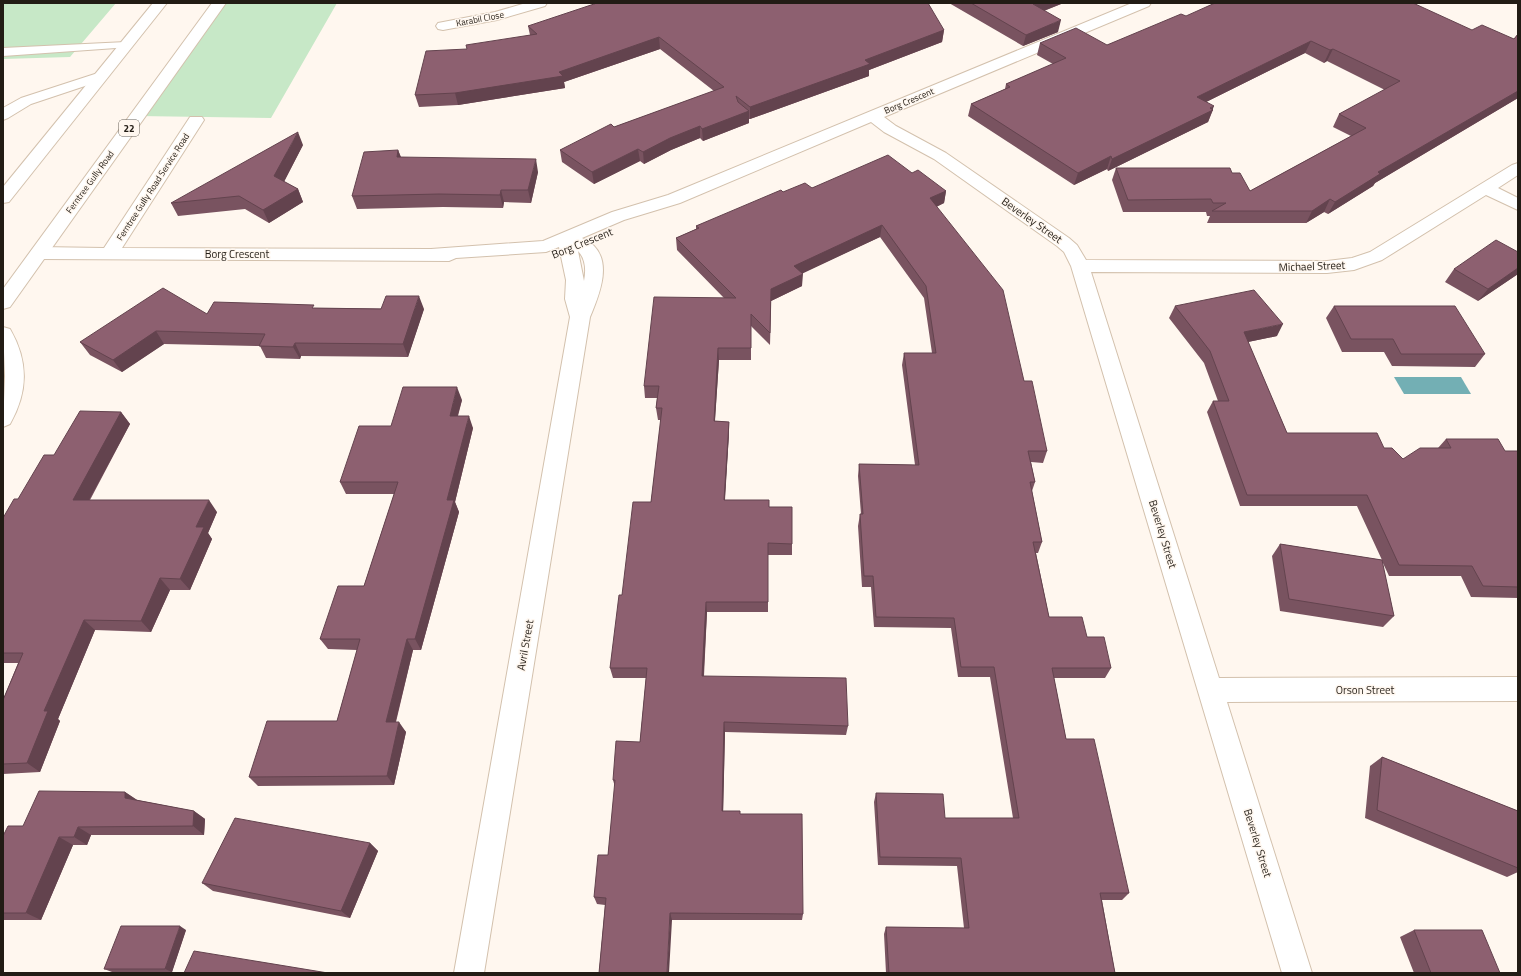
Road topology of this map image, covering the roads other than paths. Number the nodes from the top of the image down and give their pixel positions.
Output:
1 (160, 3) edge
2 (219, 3) edge
3 (540, 3) edge
4 (1135, 4) edge
5 (443, 26) dead end
6 (126, 45) junction
7 (3, 52) edge
8 (101, 76) junction
9 (3, 114) edge
10 (879, 114) junction
11 (196, 120) dead end
12 (1518, 168) edge
13 (1486, 188) junction
14 (3, 198) edge
15 (1518, 205) edge
16 (572, 244) junction
17 (39, 253) junction
18 (109, 254) junction
19 (1080, 266) junction
20 (3, 303) edge
21 (3, 334) edge
22 (3, 419) edge
23 (1518, 689) edge
24 (1211, 690) junction
25 (469, 973) edge
26 (1297, 973) edge

1 - 6 street
2 - 17 street, Ferntree Gully Road / 22
3 - 5 street, Karabil Close
4 - 10 street, Borg Crescent
6 - 7 lane
6 - 8 street
8 - 9 street
8 - 14 street
10 - 16 street, Borg Crescent
10 - 19 street, Beverley Street
11 - 18 street, Ferntree Gully Road Service Road
12 - 13 street, Michael Street
13 - 15 street
13 - 19 street, Michael Street
16 - 18 street, Borg Crescent
16 - 25 street, Avril Street
17 - 18 street, Borg Crescent
17 - 20 street, Ferntree Gully Road / 22
19 - 24 street, Beverley Street
21 - 22 street
23 - 24 street, Orson Street
24 - 26 street, Beverley Street

